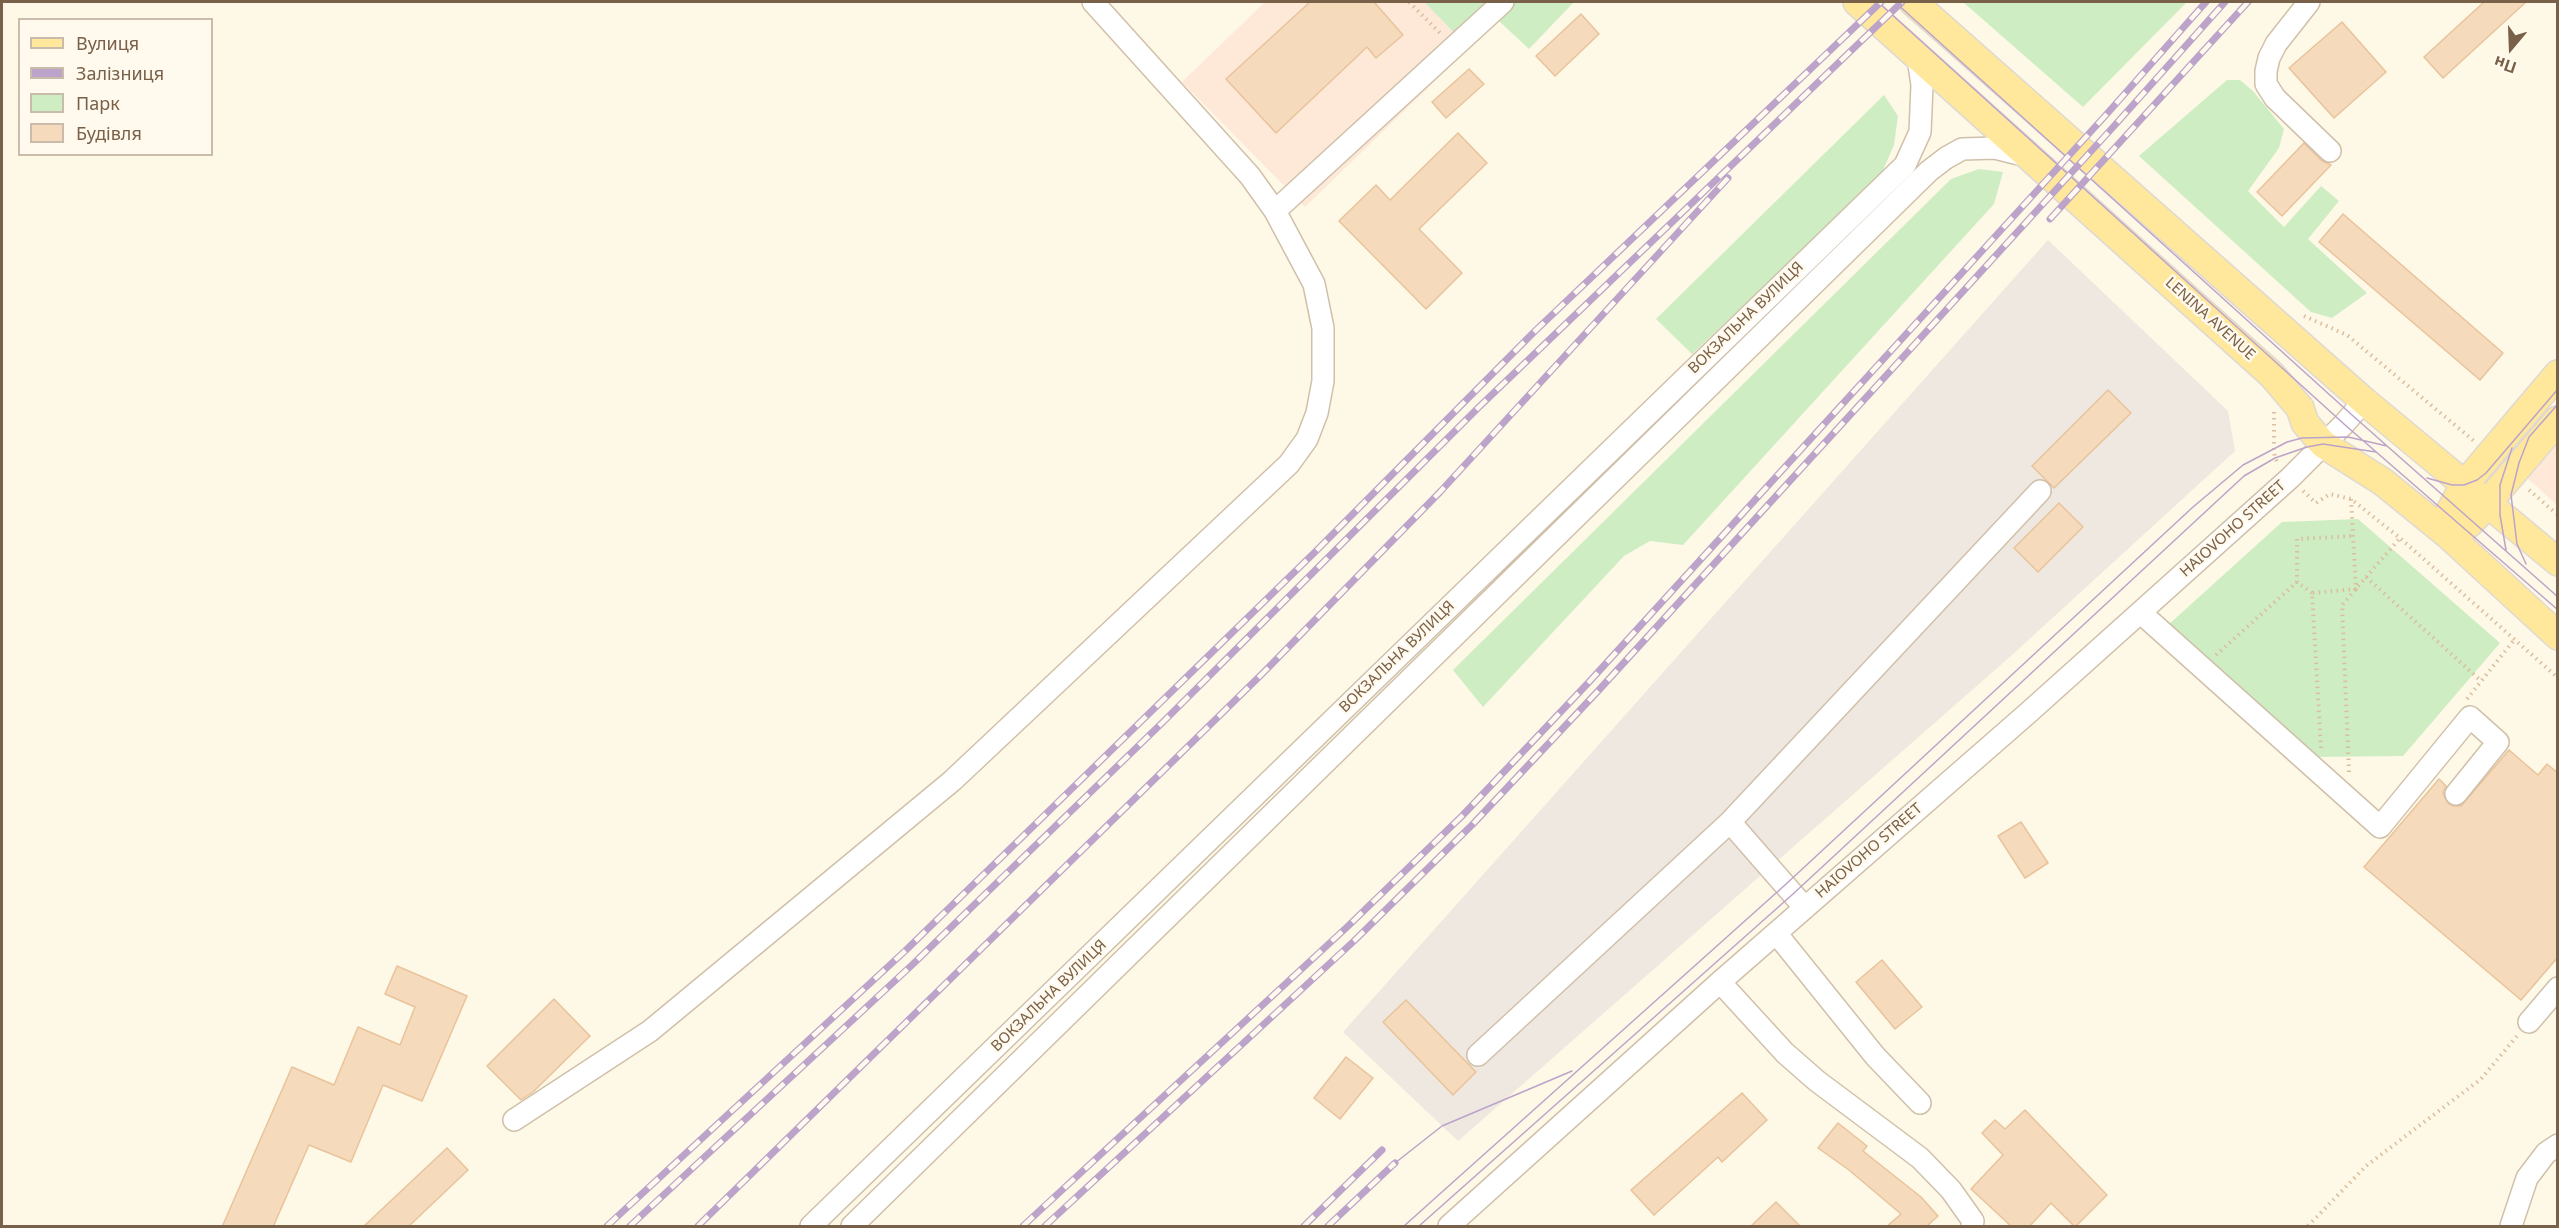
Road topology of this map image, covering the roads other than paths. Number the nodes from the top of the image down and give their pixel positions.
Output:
1 (1093, 2) edge
2 (1503, 2) edge
3 (1857, 2) edge
4 (1913, 2) edge
5 (2309, 2) edge
6 (1918, 58) junction
7 (2330, 152) dead end
8 (2030, 157) junction
9 (1275, 212) junction
10 (2558, 374) edge
11 (2364, 401) junction
12 (2558, 420) edge
13 (2305, 423) junction
14 (2323, 444) junction
15 (2290, 478) junction
16 (2383, 482) junction
17 (2464, 485) junction
18 (2040, 491) dead end
19 (2486, 503) junction
20 (2447, 534) junction
21 (2558, 562) edge
22 (2140, 613) junction
23 (2558, 636) edge
24 (2456, 794) dead end
25 (1730, 822) junction
26 (1805, 908) junction
27 (1776, 933) junction
28 (1720, 982) junction
29 (2558, 988) edge
30 (2529, 1022) road end
31 (1478, 1055) dead end
32 (1920, 1103) dead end
33 (514, 1120) dead end
34 (2558, 1145) edge
35 (2513, 1226) edge
36 (811, 1227) edge
37 (852, 1227) edge
38 (1449, 1227) edge
39 (1972, 1227) edge

1 - 9 street
2 - 9 street
3 - 6 main road, LENINA AVENUE
4 - 11 main road
5 - 7 street
6 - 8 main road, LENINA AVENUE
6 - 36 street, ВОКЗАЛЬНА ВУЛИЦЯ
8 - 13 main road, LENINA AVENUE
8 - 37 street, ВОКЗАЛЬНА ВУЛИЦЯ
9 - 33 street
10 - 17 main road
11 - 14 street, HAIOVOHO STREET
11 - 17 main road
12 - 19 main road
13 - 14 main road, LENINA AVENUE
13 - 15 street, HAIOVOHO STREET
14 - 15 street, HAIOVOHO STREET
14 - 16 main road, LENINA AVENUE
15 - 16 street, HAIOVOHO STREET
15 - 22 street, HAIOVOHO STREET
16 - 20 main road, LENINA AVENUE
17 - 19 main road
17 - 20 main road
18 - 25 street
19 - 20 main road
19 - 21 main road
20 - 23 main road, LENINA AVENUE
22 - 24 street
22 - 26 street, HAIOVOHO STREET
25 - 26 street
25 - 31 street
26 - 27 street, HAIOVOHO STREET
27 - 28 street, HAIOVOHO STREET
27 - 32 street
28 - 38 street, HAIOVOHO STREET
28 - 39 street
29 - 30 street
34 - 35 street

